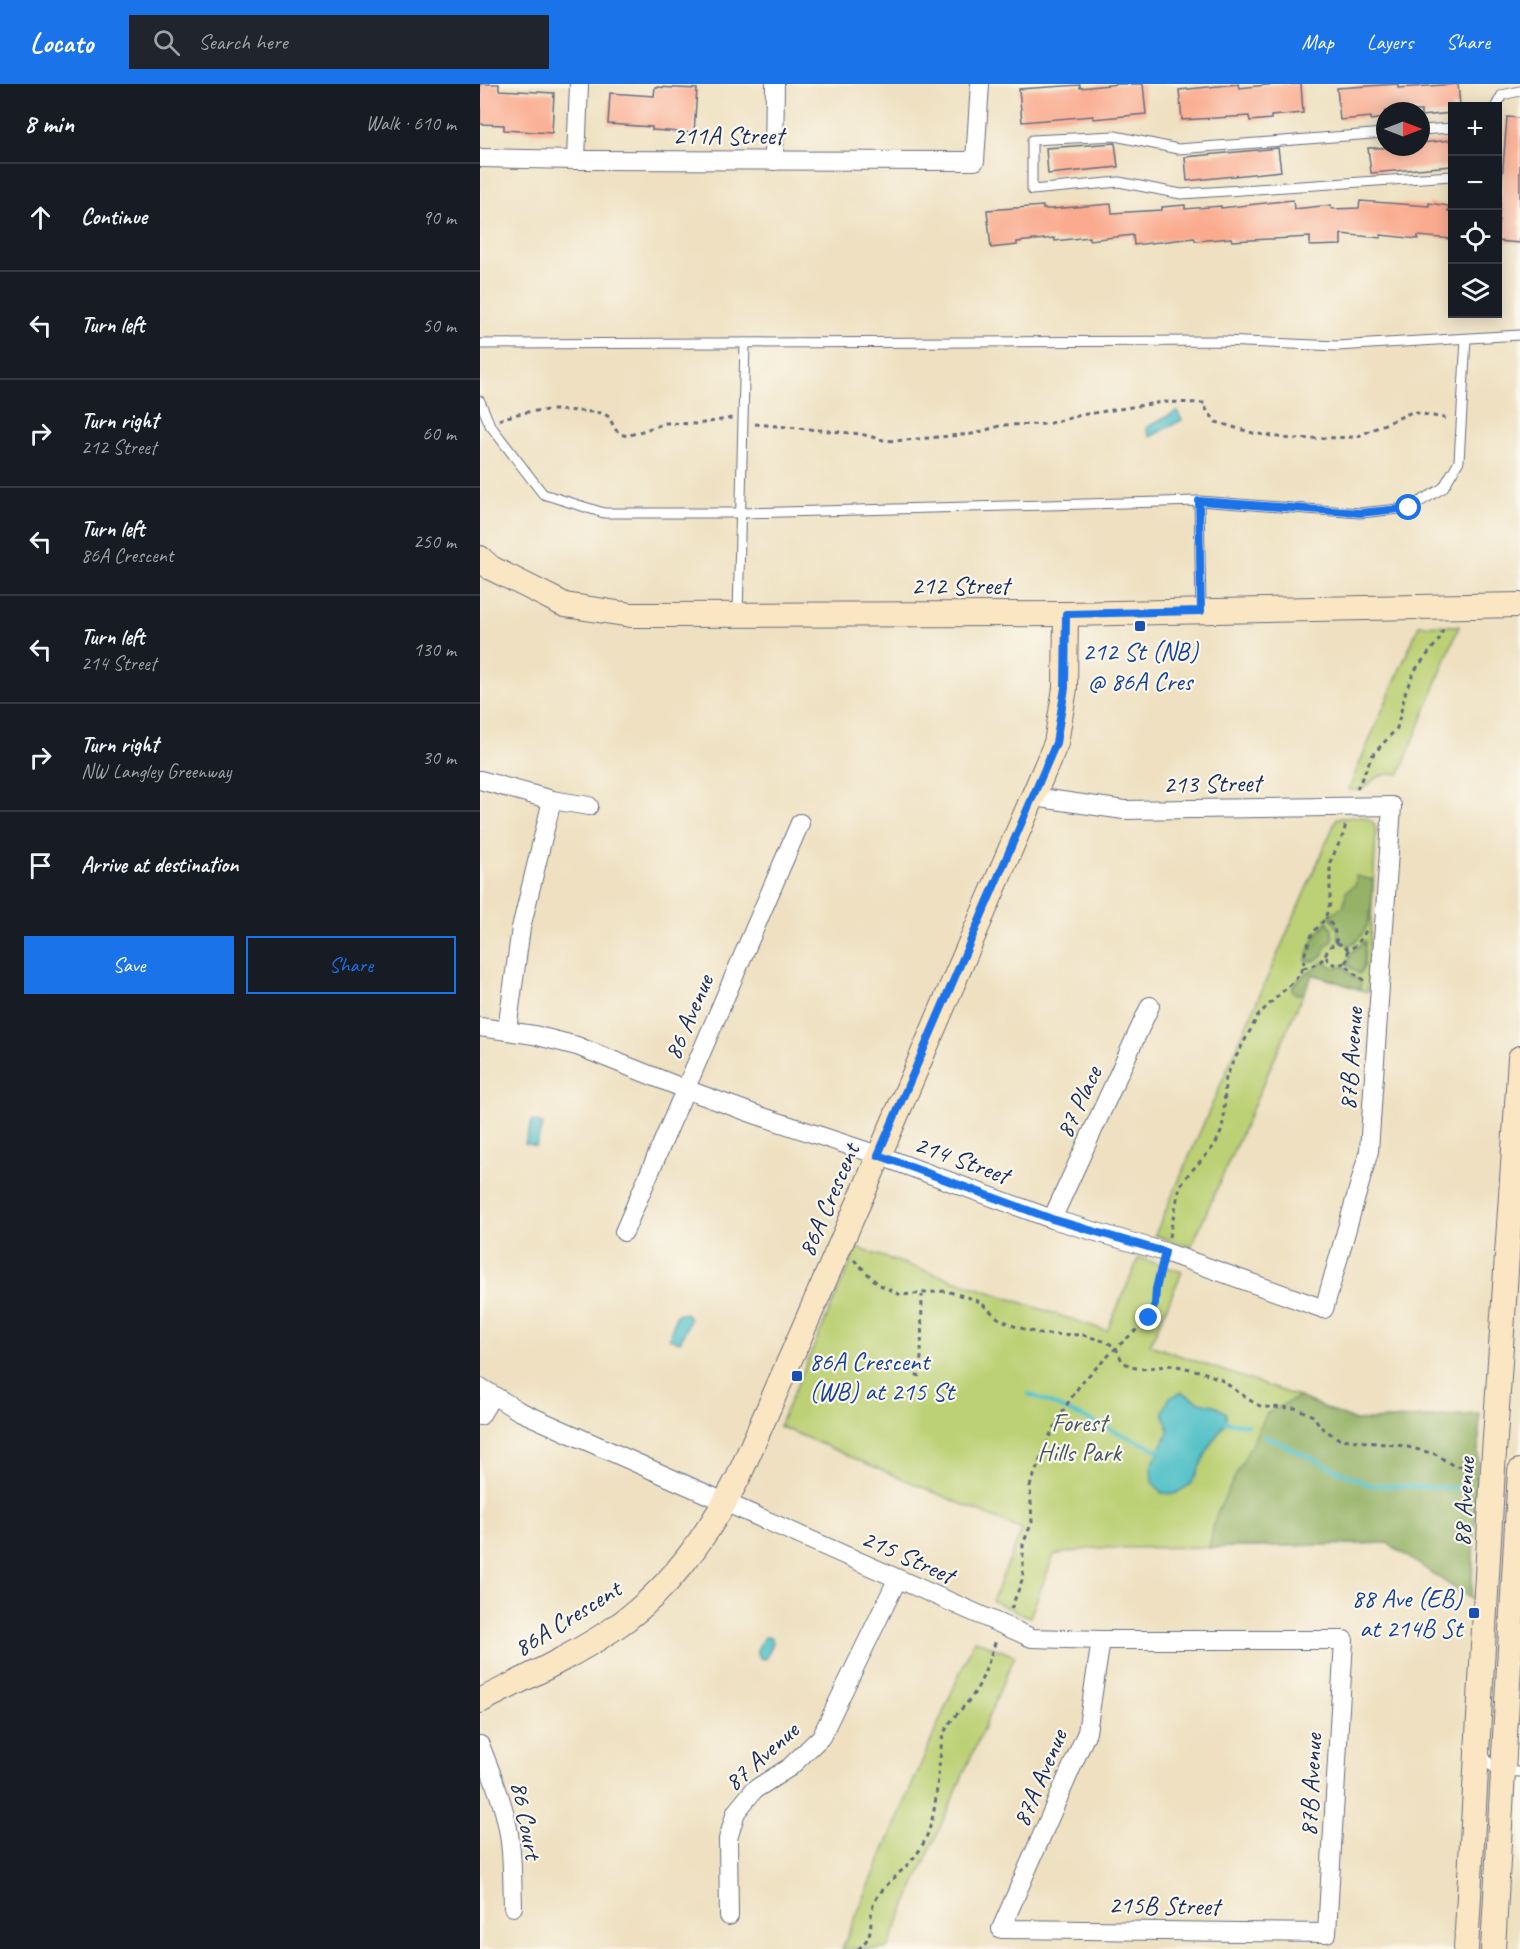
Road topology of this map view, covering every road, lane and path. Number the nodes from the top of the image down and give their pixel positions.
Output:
1 (579, 84) edge
2 (775, 84) edge
3 (980, 84) edge
4 (1520, 91) edge
5 (1498, 102) edge
6 (1448, 128) edge
7 (1430, 129) edge
8 (1376, 134) edge
9 (480, 158) edge
10 (576, 160) junction
11 (774, 161) junction
12 (1448, 176) edge
13 (1520, 334) edge
14 (1466, 339) junction
15 (745, 343) junction
16 (480, 344) edge
17 (480, 401) edge
18 (744, 417) junction
19 (1461, 423) junction
20 (490, 425) junction
21 (1199, 501) junction
22 (742, 513) junction
23 (480, 558) edge
24 (1453, 605) junction
25 (1520, 605) edge
26 (1201, 611) junction
27 (738, 614) junction
28 (1066, 614) junction
29 (480, 780) edge
30 (1356, 794) dead end
31 (1034, 797) junction
32 (552, 800) junction
33 (589, 806) dead end
34 (1392, 806) joint
35 (1348, 814) dead end
36 (800, 823) dead end
37 (1326, 917) junction
38 (1373, 920) dead end
39 (1337, 943) junction
40 (1348, 950) junction
41 (1326, 957) junction
42 (1345, 963) junction
43 (1303, 968) junction
44 (1369, 983) dead end
45 (1150, 1006) dead end
46 (480, 1027) edge
47 (507, 1030) junction
48 (1520, 1058) edge
49 (685, 1089) junction
50 (878, 1155) junction
51 (1052, 1219) junction
52 (624, 1232) dead end
53 (837, 1252) junction
54 (1165, 1252) junction
55 (922, 1295) junction
56 (1324, 1309) joint
57 (1116, 1348) junction
58 (920, 1376) dead end
59 (486, 1392) edge
60 (480, 1416) edge
61 (1493, 1468) junction
62 (1520, 1471) edge
63 (1492, 1497) junction
64 (1519, 1497) edge
65 (726, 1501) junction
66 (897, 1580) junction
67 (1011, 1609) dead end
68 (997, 1636) dead end
69 (1101, 1640) junction
70 (1344, 1640) joint
71 (480, 1701) edge
72 (1478, 1733) junction
73 (480, 1745) edge
74 (1511, 1771) edge
75 (513, 1907) dead end
76 (729, 1916) dead end
77 (1001, 1929) joint
78 (1327, 1933) joint
79 (858, 1949) edge
80 (1466, 1949) edge
81 (1493, 1949) edge

1 - 10 street
2 - 11 street
3 - 11 street, 211A Street
4 - 5 lane
6 - 7 lane
8 - 12 lane
9 - 10 street, 211A Street
10 - 11 street, 211A Street
13 - 14 lane
14 - 15 lane
14 - 19 lane
15 - 16 lane
15 - 18 lane
17 - 20 lane
18 - 19 path
18 - 20 path
18 - 22 lane
19 - 21 lane
20 - 22 lane
21 - 22 lane
21 - 26 lane
22 - 27 lane
23 - 27 street, 212 Street
24 - 25 street, 212 Street
24 - 26 street, 212 Street
24 - 30 path
26 - 28 street, 212 Street
27 - 28 street, 212 Street
28 - 31 street, 86A Crescent
29 - 32 street
31 - 34 street, 213 Street
31 - 50 street, 86A Crescent
32 - 33 street
32 - 47 street
34 - 56 street, 87B Avenue
35 - 37 path
36 - 49 street, 86 Avenue
37 - 39 path
37 - 43 path
38 - 40 path
39 - 40 path
39 - 41 path
40 - 42 path
41 - 42 path
41 - 43 path
42 - 44 path
43 - 54 path
45 - 51 street, 87 Place
46 - 47 street, 214 Street
47 - 49 street, 214 Street
48 - 61 street, 88 Avenue
49 - 50 street, 214 Street
49 - 52 street, 86 Avenue
50 - 51 street, 214 Street
50 - 53 street, 86A Crescent
51 - 54 street, 214 Street
53 - 55 path
53 - 65 street, 86A Crescent
54 - 56 street, 214 Street
54 - 57 path
55 - 57 path
55 - 58 path
57 - 61 path
57 - 67 path
59 - 60 street
59 - 65 street, 215 Street
61 - 63 street, 88 Avenue
62 - 64 street
63 - 64 street
63 - 72 street, 88 Avenue
64 - 74 street
65 - 66 street, 215 Street
65 - 71 street, 86A Crescent
66 - 69 street, 215 Street
66 - 76 street, 87 Avenue
68 - 79 path
69 - 70 street, 215 Street
69 - 77 street, 87A Avenue
70 - 78 street, 87B Avenue
72 - 74 lane
72 - 80 street, 88 Avenue
73 - 75 street, 86 Court
74 - 81 street
77 - 78 street, 215B Street

